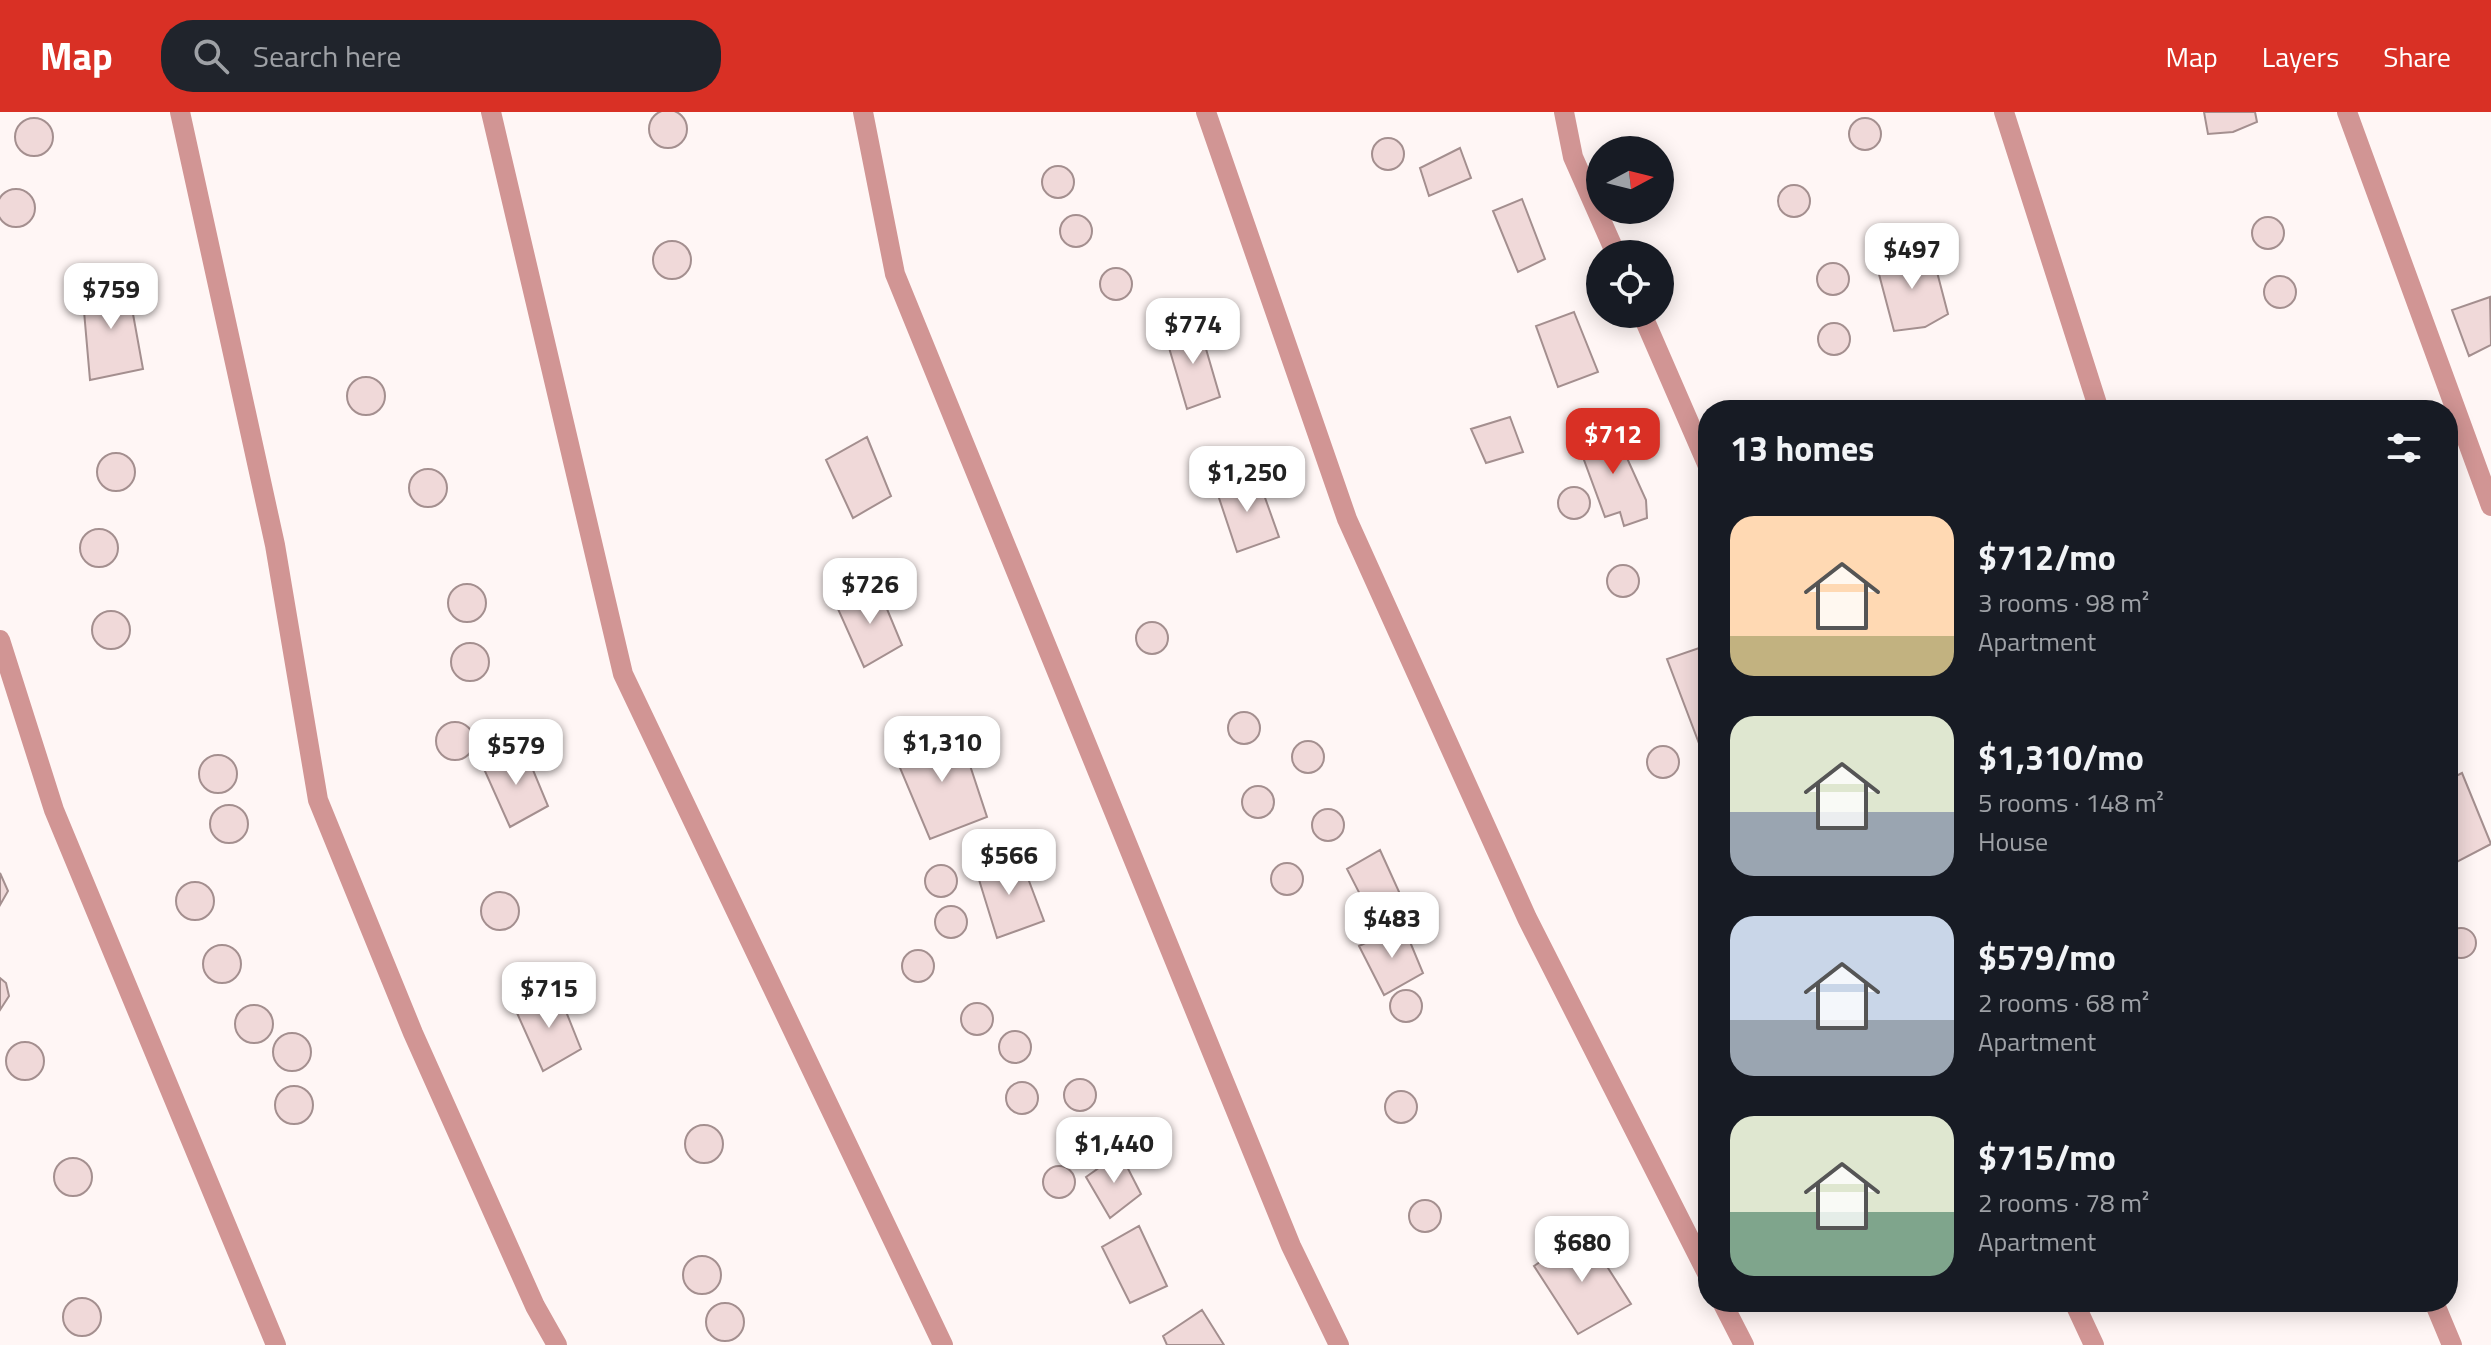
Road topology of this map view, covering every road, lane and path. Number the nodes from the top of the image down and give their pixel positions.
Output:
1 (180, 112) edge
2 (491, 112) edge
3 (863, 112) edge
4 (1206, 112) edge
5 (1564, 112) edge
6 (2004, 112) edge
7 (2347, 112) edge
8 (1610, 240) edge
9 (1648, 328) edge
10 (2096, 400) edge
11 (2452, 400) edge
12 (2458, 416) edge
13 (1698, 443) edge
14 (2491, 506) edge
15 (0, 640) edge
16 (1698, 1255) edge
17 (1727, 1312) edge
18 (2079, 1312) edge
19 (2438, 1312) edge
20 (276, 1345) edge
21 (557, 1345) edge
22 (943, 1345) edge
23 (1339, 1345) edge
24 (1744, 1345) edge
25 (2094, 1345) edge
26 (2452, 1345) edge

1 - 21 street
2 - 22 street
3 - 23 street
4 - 16 street
5 - 8 street
6 - 10 street
7 - 11 street
9 - 13 street
12 - 14 street
15 - 20 street
17 - 24 street
18 - 25 street
19 - 26 street

